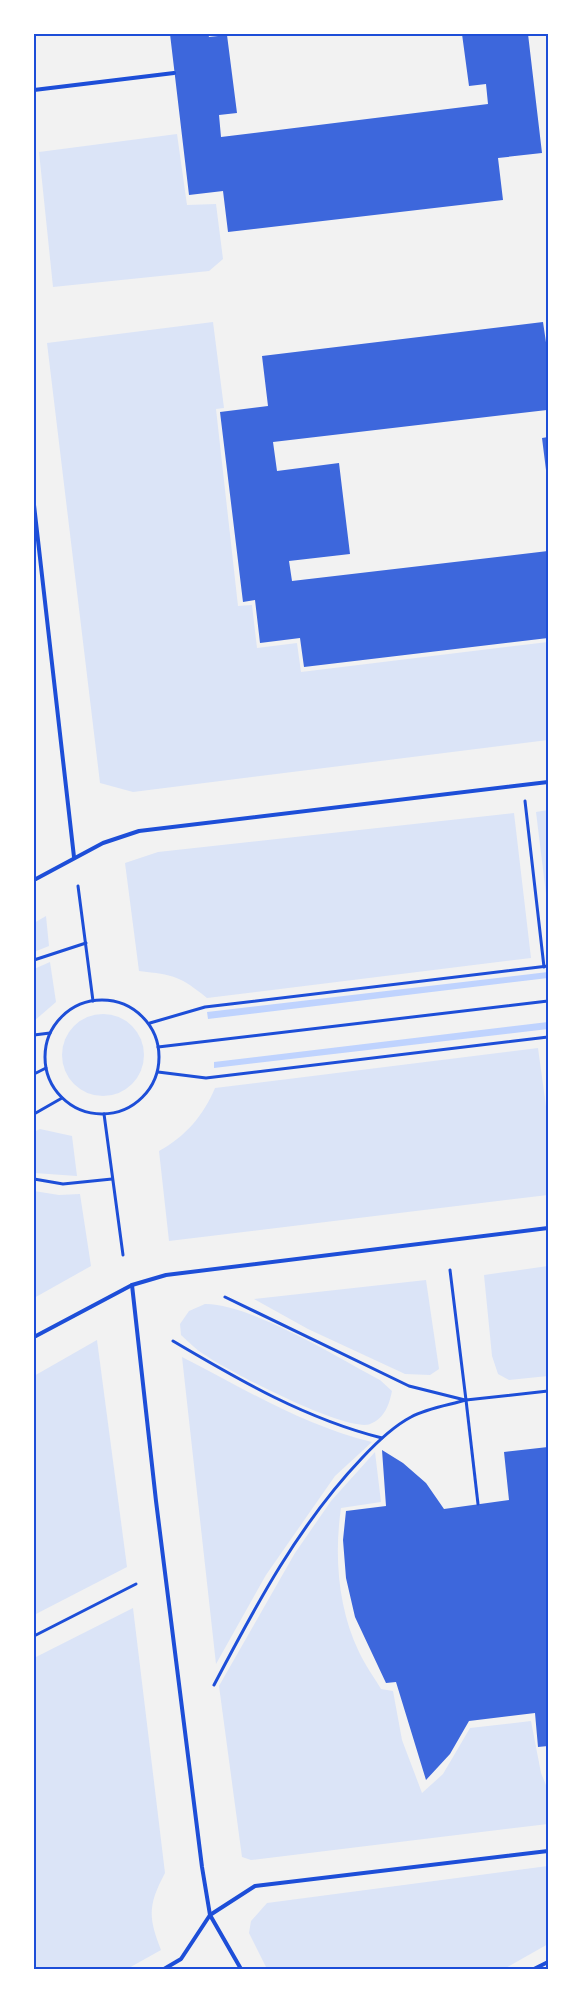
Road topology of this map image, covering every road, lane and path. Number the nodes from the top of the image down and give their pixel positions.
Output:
1 (174, 73) dead end
2 (34, 90) edge
3 (34, 505) edge
4 (548, 782) edge
5 (523, 785) junction
6 (74, 857) junction
7 (34, 880) edge
8 (78, 886) dead end
9 (86, 943) junction
10 (34, 960) edge
11 (546, 966) edge
12 (93, 1001) junction
13 (548, 1001) edge
14 (150, 1023) junction
15 (34, 1034) edge
16 (50, 1034) junction
17 (548, 1037) edge
18 (158, 1047) junction
19 (46, 1068) junction
20 (158, 1072) junction
21 (34, 1074) edge
22 (62, 1098) junction
23 (34, 1114) edge
24 (104, 1114) junction
25 (34, 1179) edge
26 (112, 1179) junction
27 (548, 1228) edge
28 (123, 1254) dead end
29 (450, 1270) dead end
30 (132, 1285) junction
31 (225, 1297) dead end
32 (34, 1337) edge
33 (173, 1341) dead end
34 (548, 1391) edge
35 (466, 1400) junction
36 (382, 1438) junction
37 (478, 1504) dead end
38 (136, 1584) dead end
39 (34, 1636) edge
40 (214, 1685) dead end
41 (548, 1851) edge
42 (210, 1915) junction
43 (548, 1962) edge
44 (164, 1969) edge
45 (241, 1969) edge
46 (534, 1969) edge

1 - 2 lane
3 - 6 lane
4 - 5 lane
5 - 6 lane
5 - 11 path
6 - 7 lane
8 - 9 path
9 - 10 path
9 - 12 path
11 - 14 path
12 - 14 path
12 - 16 path
13 - 18 path
14 - 18 path
15 - 16 path
16 - 19 path
17 - 20 path
18 - 20 path
19 - 21 path
19 - 22 path
20 - 24 path
22 - 23 path
22 - 24 path
24 - 26 path
25 - 26 path
26 - 28 path
27 - 30 lane
29 - 35 path
30 - 32 lane
30 - 42 lane
31 - 35 path
33 - 36 path
34 - 35 path
35 - 36 path
35 - 37 path
36 - 40 path
38 - 39 path
41 - 42 lane
42 - 44 lane
42 - 45 lane
43 - 46 lane

